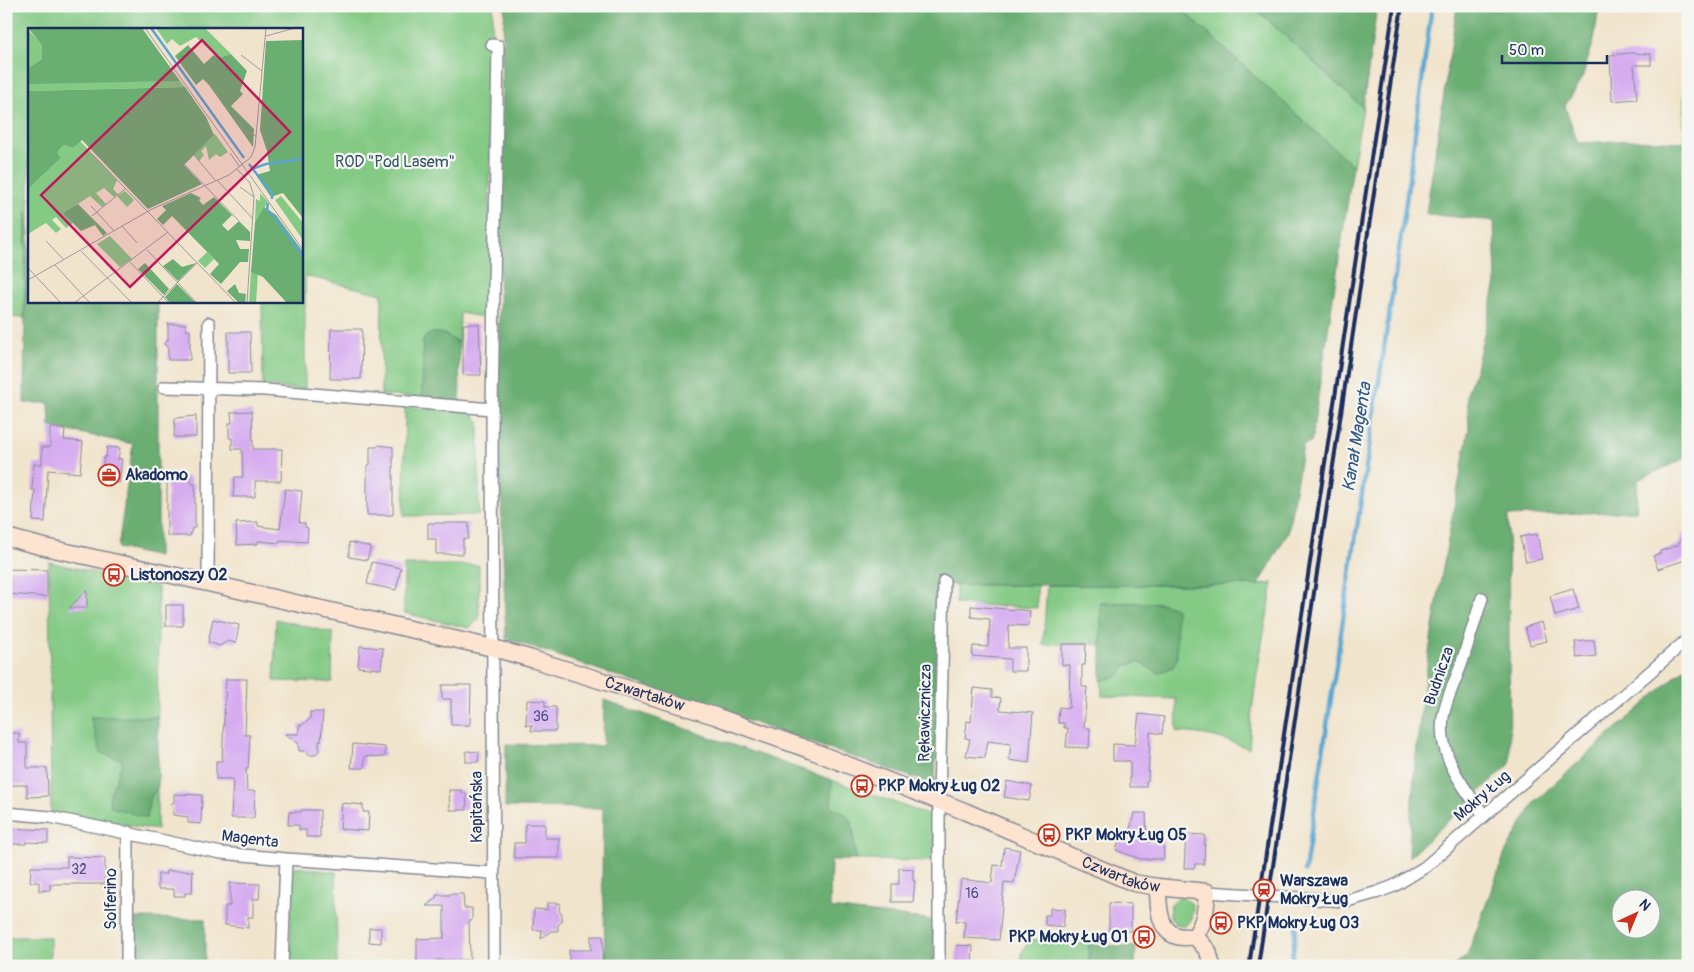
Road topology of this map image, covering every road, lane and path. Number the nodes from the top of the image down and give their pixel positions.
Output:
1 (492, 45) dead end
2 (209, 323) dead end
3 (164, 387) dead end
4 (209, 387) junction
5 (492, 409) junction
6 (6, 537) edge
7 (208, 582) junction
8 (944, 582) dead end
9 (1482, 598) dead end
10 (1688, 639) edge
11 (493, 648) junction
12 (939, 801) junction
13 (6, 813) edge
14 (1484, 815) junction
15 (128, 832) junction
16 (286, 859) junction
17 (493, 873) junction
18 (1158, 887) junction
19 (1207, 892) junction
20 (1264, 896) joint
21 (1195, 936) junction
22 (127, 966) edge
23 (282, 966) edge
24 (494, 966) edge
25 (939, 966) edge
26 (1212, 966) edge

1 - 5 street, Kapitańska
2 - 4 street
3 - 4 street
4 - 5 street
4 - 7 street
5 - 11 street, Kapitańska
6 - 7 street, Czwartaków
7 - 11 street, Czwartaków
8 - 12 street, Rękawicznicza
9 - 14 street, Budnicza
10 - 14 street, Mokry Ług
11 - 12 street, Czwartaków
11 - 17 street, Kapitańska
12 - 18 street, Czwartaków
12 - 25 street, Rękawicznicza
13 - 15 street, Magenta
14 - 20 street, Mokry Ług
15 - 16 street, Magenta
15 - 22 street, Solferino
16 - 17 street, Magenta
16 - 23 street
17 - 24 street, Kapitańska
18 - 19 street, Czwartaków
18 - 21 street
19 - 20 street, Czwartaków
19 - 21 street
21 - 26 street

